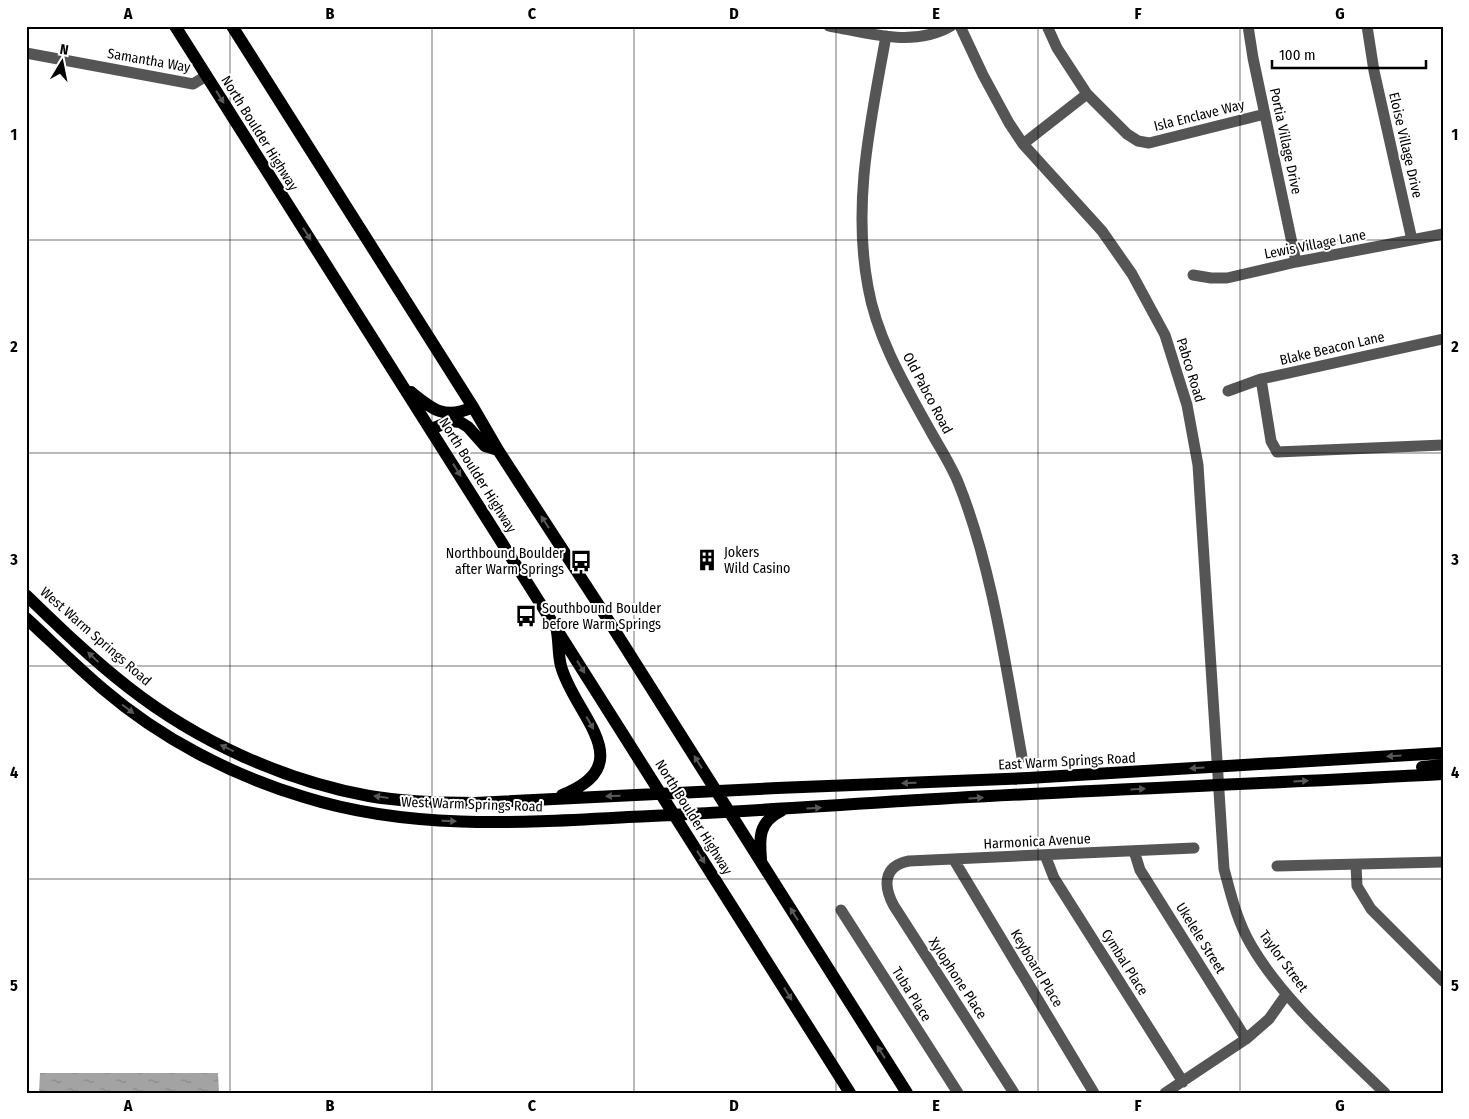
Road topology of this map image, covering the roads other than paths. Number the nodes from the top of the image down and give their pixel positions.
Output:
1 (175, 26) edge
2 (232, 26) edge
3 (830, 26) edge
4 (951, 26) edge
5 (960, 26) edge
6 (1047, 26) edge
7 (1248, 26) edge
8 (1367, 26) edge
9 (886, 36) junction
10 (26, 53) edge
11 (206, 76) junction
12 (1087, 94) junction
13 (1265, 114) junction
14 (1023, 144) junction
15 (1443, 234) edge
16 (1412, 240) junction
17 (1296, 262) junction
18 (1193, 275) dead end
19 (1443, 338) edge
20 (1261, 379) junction
21 (403, 386) junction
22 (1228, 391) dead end
23 (473, 407) junction
24 (431, 429) junction
25 (1443, 445) edge
26 (498, 450) junction
27 (26, 596) edge
28 (26, 618) edge
29 (557, 629) junction
30 (1443, 753) edge
31 (1022, 757) dead end
32 (1443, 766) edge
33 (1217, 767) junction
34 (287, 774) junction
35 (1443, 774) edge
36 (1385, 777) junction
37 (1028, 778) junction
38 (1219, 785) junction
39 (281, 790) junction
40 (717, 791) junction
41 (693, 793) joint
42 (662, 794) junction
43 (1030, 795) junction
44 (553, 798) junction
45 (784, 810) junction
46 (730, 812) junction
47 (675, 815) junction
48 (1194, 848) dead end
49 (1134, 851) junction
50 (1045, 855) junction
51 (954, 860) junction
52 (761, 862) junction
53 (1443, 862) edge
54 (1356, 865) junction
55 (1277, 866) dead end
56 (888, 875) joint
57 (841, 910) dead end
58 (1443, 981) edge
59 (1286, 995) junction
60 (1246, 1039) junction
61 (1183, 1082) junction
62 (850, 1093) edge
63 (907, 1093) edge
64 (958, 1093) edge
65 (1014, 1093) edge
66 (1094, 1093) edge
67 (1165, 1093) edge
68 (1385, 1093) edge

1 - 11 main road, North Boulder Highway
2 - 23 main road
3 - 9 street
4 - 9 street
5 - 14 street, Pabco Road
6 - 12 street, Isla Enclave Way
7 - 13 street, Portia Village Drive
8 - 16 street, Eloise Village Drive
9 - 31 street, Old Pabco Road
10 - 11 street, Samantha Way
11 -> 21 main road, North Boulder Highway
12 - 13 street, Isla Enclave Way
12 - 14 street
13 - 17 street, Portia Village Drive
14 - 33 street, Pabco Road
15 - 16 street, Lewis Village Lane
16 - 17 street, Lewis Village Lane
17 - 18 street, Lewis Village Lane
19 - 20 street, Blake Beacon Lane
20 - 22 street, Blake Beacon Lane
20 - 25 street
21 - 23 main road
21 - 24 main road, North Boulder Highway
23 - 26 main road
24 - 26 main road
24 -> 29 main road, North Boulder Highway
40 -> 26 main road
34 -> 27 main road, West Warm Springs Road
28 -> 39 main road, West Warm Springs Road
29 -> 42 main road, North Boulder Highway
29 -> 44 main road
30 -> 33 main road, East Warm Springs Road
32 - 36 main road
33 -> 37 main road, East Warm Springs Road
33 - 38 street, Pabco Road
34 - 39 main road
44 -> 34 main road, West Warm Springs Road
35 - 36 main road
38 -> 36 main road
37 -> 40 main road, East Warm Springs Road
37 - 43 main road
43 -> 38 main road
38 - 59 street, Taylor Street
39 -> 47 main road, West Warm Springs Road
40 - 41 main road, East Warm Springs Road
40 - 46 main road
41 - 42 main road, West Warm Springs Road
42 -> 44 main road, West Warm Springs Road
42 - 47 main road, North Boulder Highway
45 -> 43 main road
45 - 46 main road
45 - 52 main road
46 - 47 main road, West Warm Springs Road
46 - 52 main road
47 -> 62 main road, North Boulder Highway
48 - 49 street, Harmonica Avenue
49 - 50 street, Harmonica Avenue
49 - 60 street, Ukelele Street
50 - 51 street, Harmonica Avenue
50 - 61 street, Cymbal Place
51 - 56 street, Harmonica Avenue
51 - 66 street, Keyboard Place
63 -> 52 main road
53 - 54 street
54 - 55 street
54 - 58 street
56 - 65 street, Xylophone Place
57 - 64 street, Tuba Place
59 - 60 street
59 - 68 street, Taylor Street
60 - 61 street
61 - 67 street

